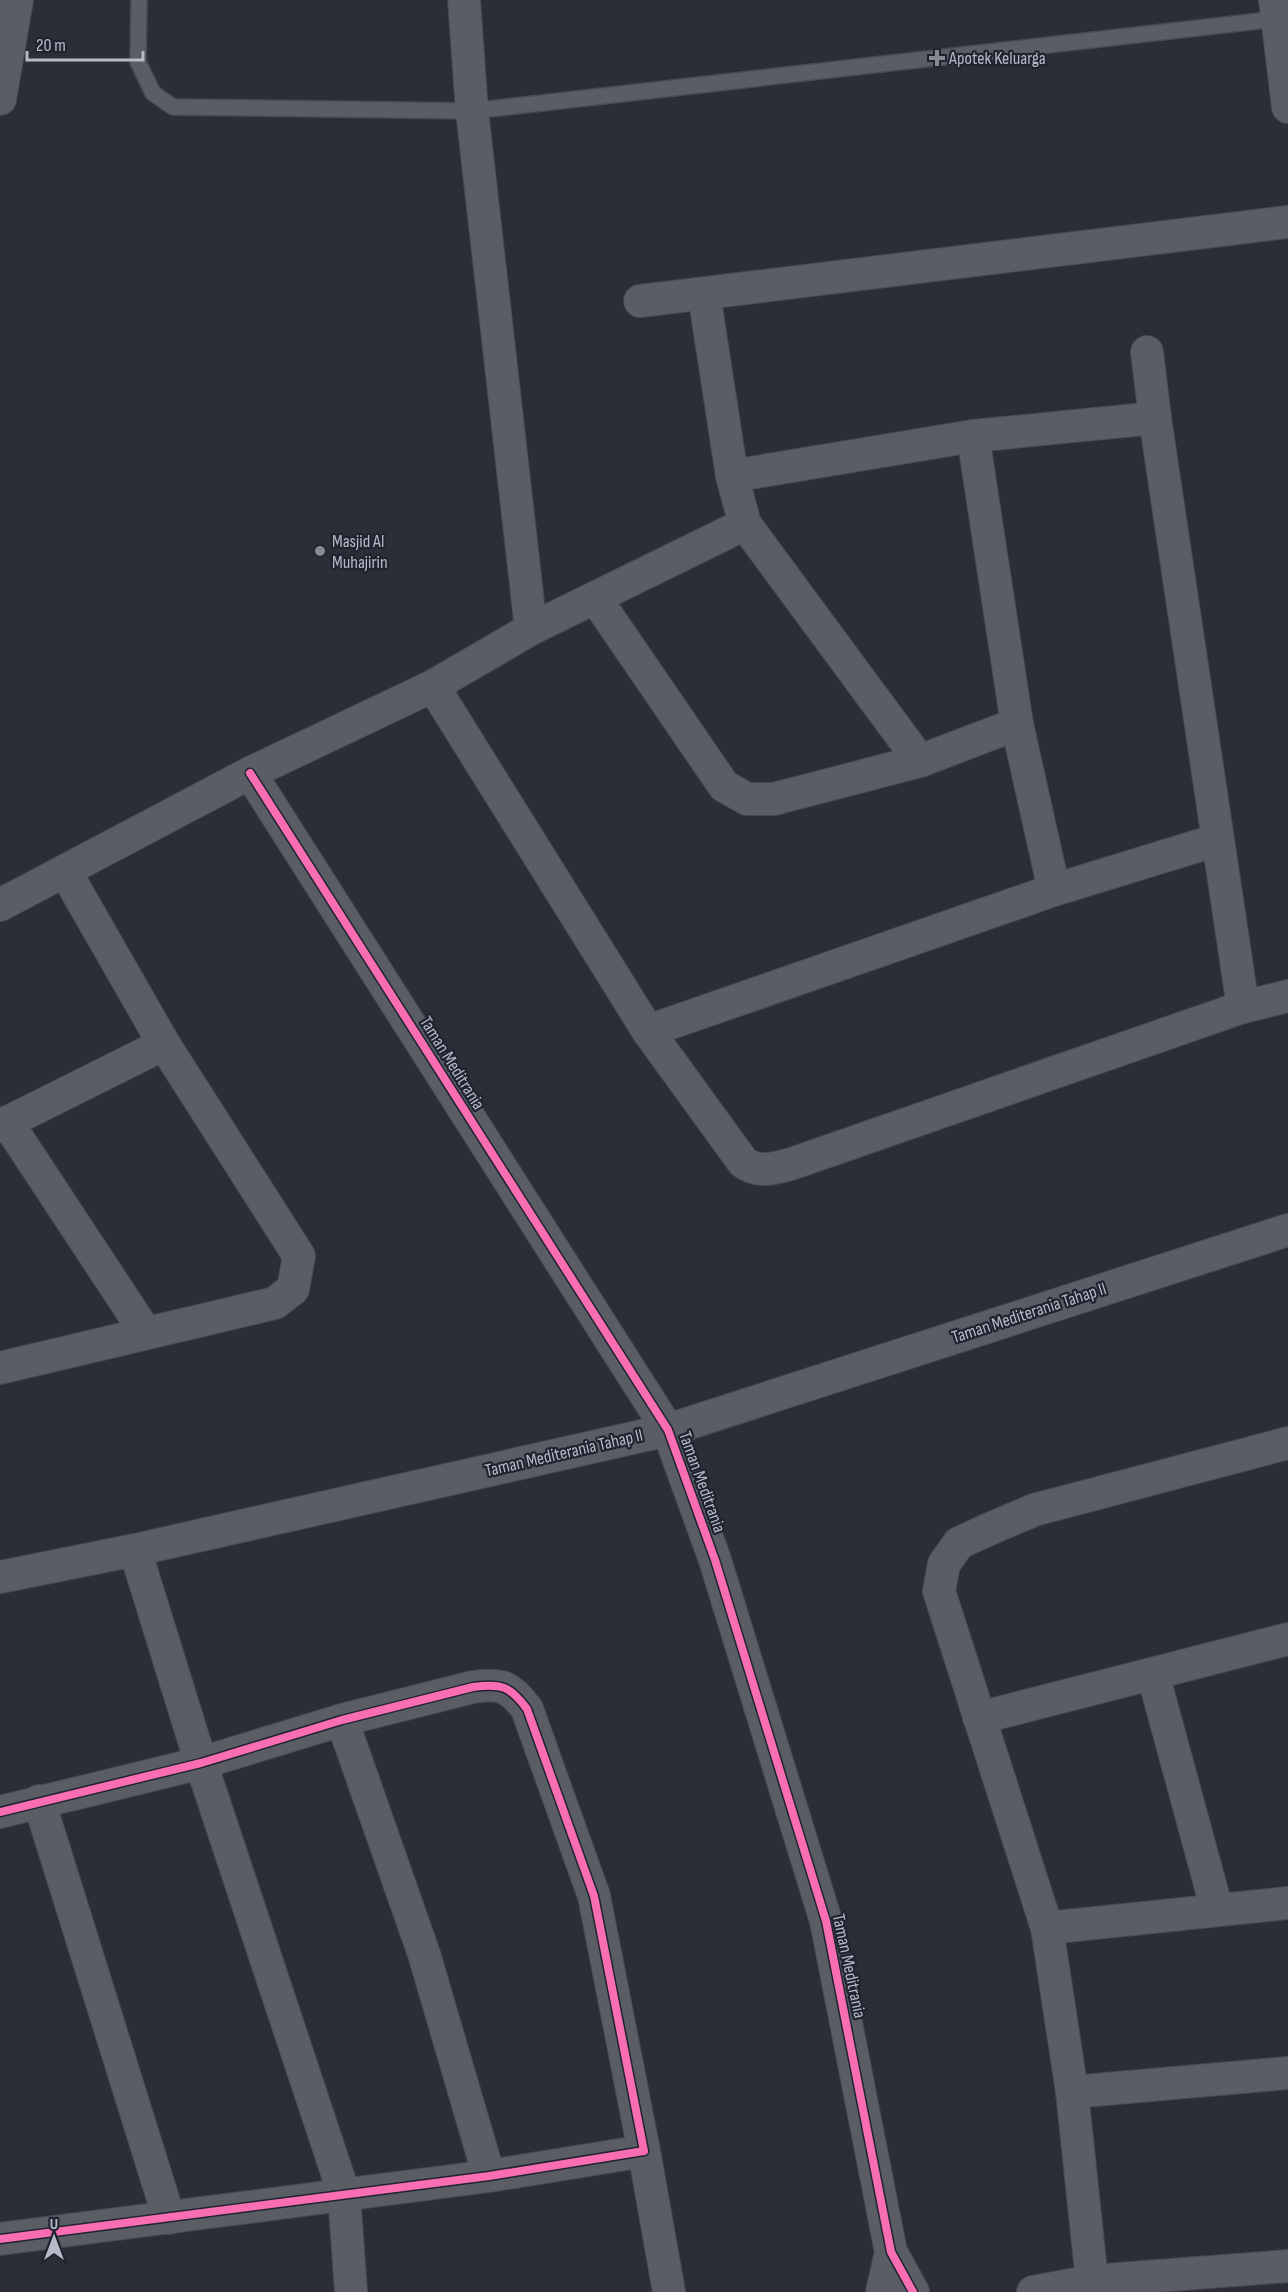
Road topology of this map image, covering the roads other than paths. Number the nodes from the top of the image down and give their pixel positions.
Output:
1 (17, 0) edge
2 (139, 0) edge
3 (464, 0) edge
4 (1275, 10) edge
5 (0, 99) edge
6 (1288, 106) edge
7 (472, 111) junction
8 (1288, 222) edge
9 (704, 294) junction
10 (640, 301) dead end
11 (1148, 352) dead end
12 (1155, 418) junction
13 (973, 436) junction
14 (732, 476) junction
15 (745, 524) junction
16 (596, 599) junction
17 (531, 629) junction
18 (433, 686) junction
19 (1017, 724) junction
20 (920, 762) junction
21 (250, 773) junction
22 (1217, 840) junction
23 (65, 871) junction
24 (1054, 890) junction
25 (0, 905) edge
26 (1288, 996) edge
27 (1243, 1007) junction
28 (648, 1031) junction
29 (164, 1044) junction
30 (4, 1124) edge
31 (1288, 1230) edge
32 (146, 1333) junction
33 (0, 1368) edge
34 (668, 1430) junction
35 (1288, 1443) edge
36 (135, 1550) junction
37 (0, 1577) edge
38 (1288, 1640) edge
39 (1153, 1674) junction
40 (979, 1718) junction
41 (342, 1720) junction
42 (201, 1763) junction
43 (39, 1801) junction
44 (0, 1812) edge
45 (1288, 1903) edge
46 (1217, 1910) junction
47 (1047, 1928) junction
48 (1288, 2073) edge
49 (1072, 2092) junction
50 (644, 2151) junction
51 (489, 2176) junction
52 (344, 2194) junction
53 (169, 2218) junction
54 (0, 2239) edge
55 (891, 2252) junction
56 (1288, 2266) edge
57 (1092, 2281) junction
58 (351, 2292) edge
59 (669, 2292) edge
60 (882, 2292) edge
61 (913, 2292) edge
62 (1033, 2292) edge

1 - 5 street
2 - 7 lane
3 - 7 street
4 - 6 street
4 - 7 lane
7 - 17 street
8 - 9 street
9 - 10 street
9 - 14 street
11 - 12 street
12 - 13 street
12 - 22 street
13 - 14 street
13 - 19 street
14 - 15 street
15 - 16 street
15 - 20 street
16 - 17 street
16 - 20 street
17 - 18 street
18 - 21 street
18 - 28 street
19 - 20 street
19 - 24 street
21 - 23 street
21 - 34 street, Taman Meditrania
22 - 24 street
22 - 27 street
23 - 25 street
23 - 29 street
24 - 28 street
26 - 27 street
27 - 28 street
29 - 30 street
29 - 32 street
30 - 32 street
31 - 34 street, Taman Mediterania Tahap II
32 - 33 street
34 - 36 street, Taman Mediterania Tahap II
34 - 55 street, Taman Meditrania
35 - 40 street
36 - 37 street, Taman Mediterania Tahap II
36 - 42 street
38 - 39 street
39 - 40 street
39 - 46 street
40 - 47 street
41 - 42 street
41 - 50 street
41 - 51 street
42 - 43 street
42 - 52 street
43 - 44 street
43 - 53 street
45 - 46 street
46 - 47 street
47 - 49 street
48 - 49 street
49 - 57 street
50 - 51 street
50 - 59 street
51 - 52 street
52 - 53 street
52 - 58 street
53 - 54 street
55 - 60 street, Taman Meditrania
55 - 61 street, Taman Meditrania
56 - 57 street
57 - 62 street

